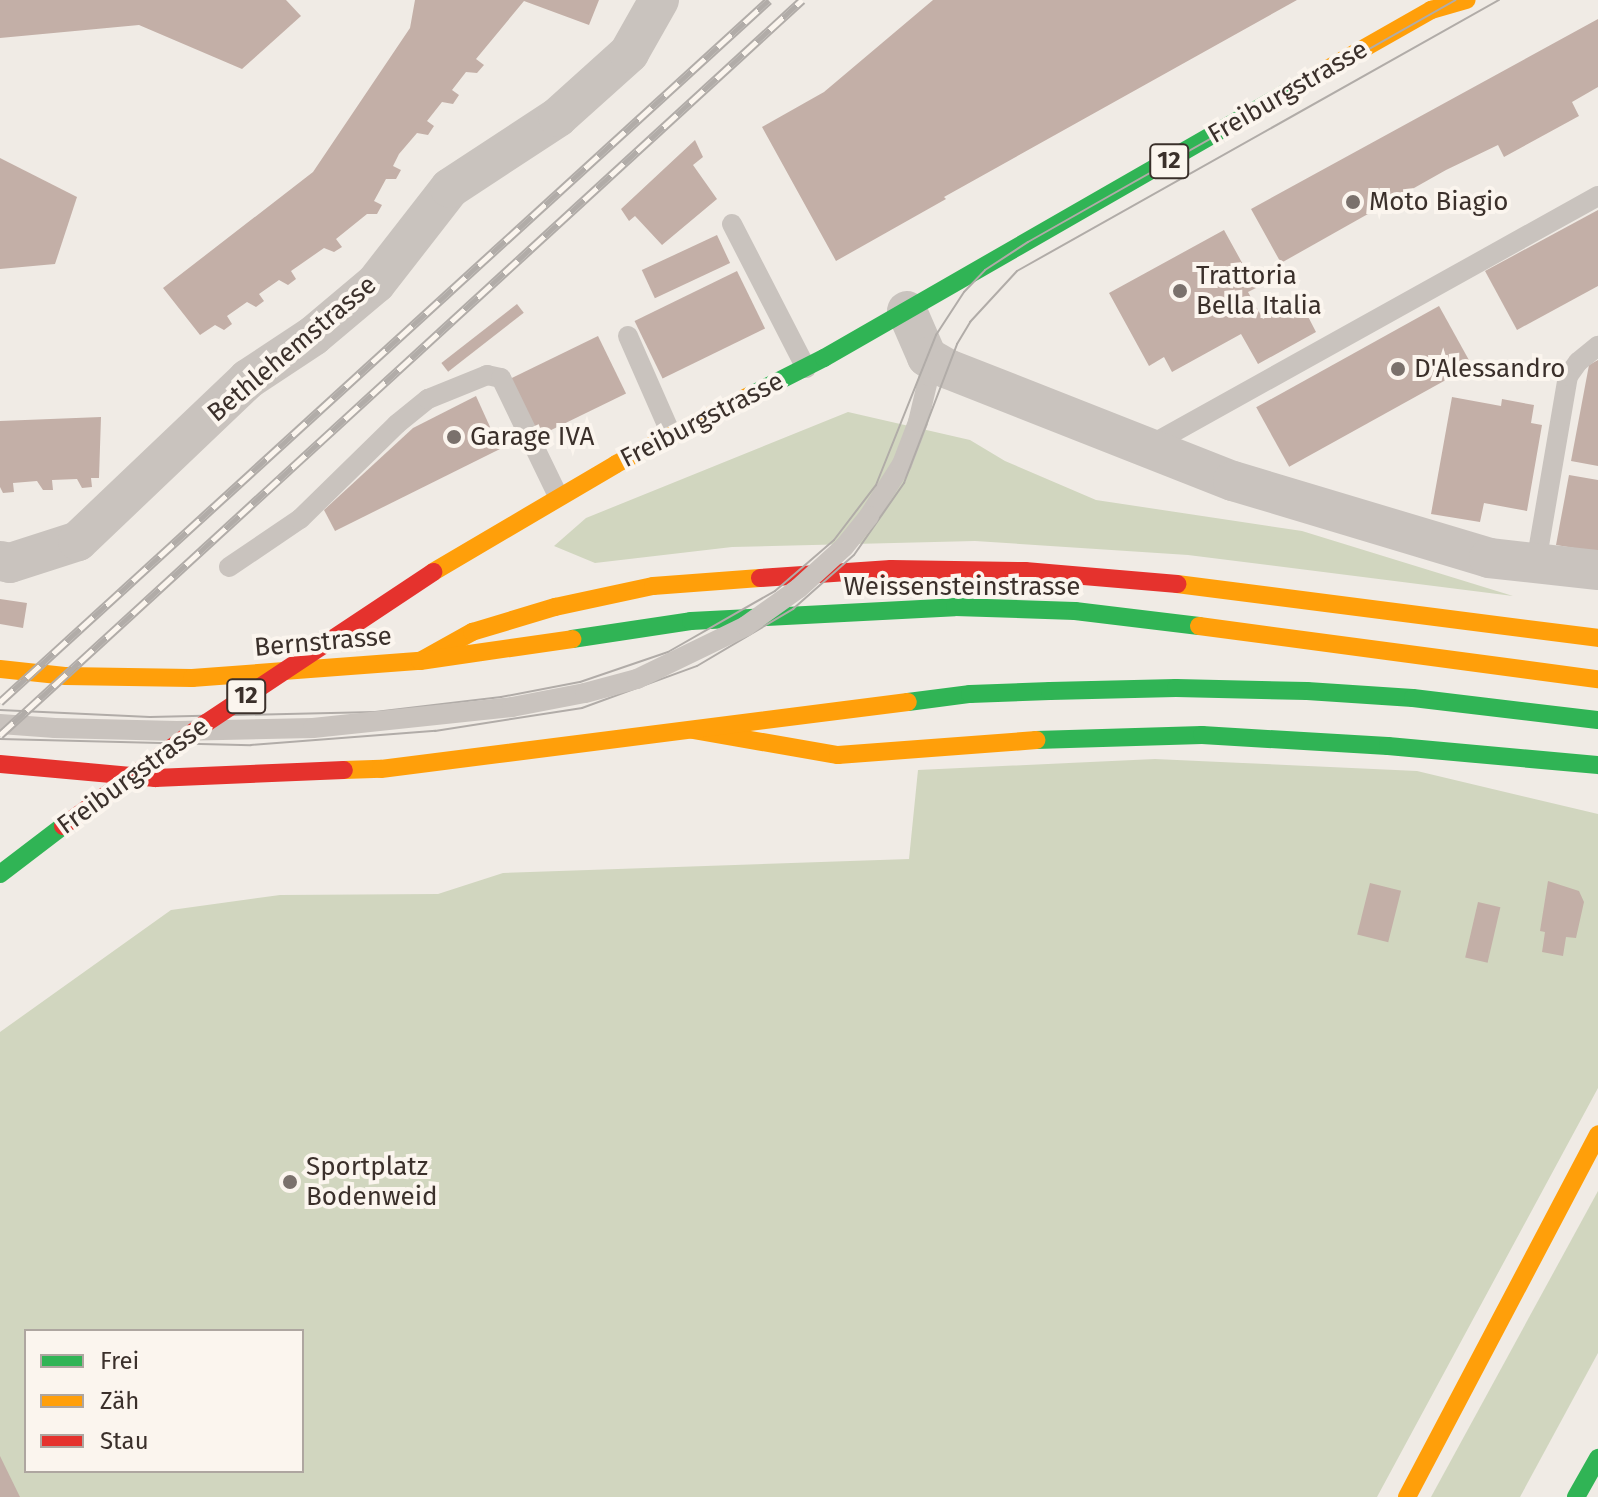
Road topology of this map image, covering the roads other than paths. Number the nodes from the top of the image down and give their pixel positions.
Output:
1 (659, 0) edge
2 (1450, 0) edge
3 (1467, 0) edge
4 (1434, 5) edge
5 (1598, 196) edge
6 (732, 224) dead end
7 (907, 311) junction
8 (628, 336) dead end
9 (1598, 346) edge
10 (927, 357) junction
11 (806, 368) junction
12 (671, 434) junction
13 (1147, 447) junction
14 (558, 496) junction
15 (0, 561) edge
16 (1536, 563) junction
17 (229, 567) dead end
18 (1598, 570) edge
19 (1598, 638) edge
20 (420, 661) junction
21 (0, 669) edge
22 (1598, 679) edge
23 (0, 686) edge
24 (1598, 720) edge
25 (0, 724) edge
26 (693, 730) junction
27 (1507, 756) junction
28 (0, 764) edge
29 (1598, 765) edge
30 (1577, 784) dead end
31 (0, 874) edge
32 (1598, 1134) edge
33 (1598, 1458) edge
34 (1407, 1497) edge
35 (1576, 1497) edge

1 - 15 street, Bethlehemstrasse
2 - 4 lane, Freiburgstrasse
3 - 4 main road, Freiburgstrasse / 12
4 - 7 main road, Freiburgstrasse / 12
5 - 13 lane
6 - 11 lane
7 - 10 street
7 - 11 main road, Freiburgstrasse / 12
8 - 12 lane
9 - 16 lane
10 - 13 street
10 - 25 lane, bridge
11 - 12 main road, Freiburgstrasse / 12
12 - 14 main road, Freiburgstrasse / 12
13 - 16 street
14 - 17 lane
14 - 31 main road, Freiburgstrasse / 12, bridge
16 - 18 street
19 - 20 main road
20 - 21 main road, Bernstrasse
20 - 22 main road, Weissensteinstrasse
20 - 23 main road, Bernstrasse
24 - 26 main road
26 - 27 main road
26 - 28 main road
27 - 29 main road
27 - 30 main road
32 - 34 main road
33 - 35 main road

